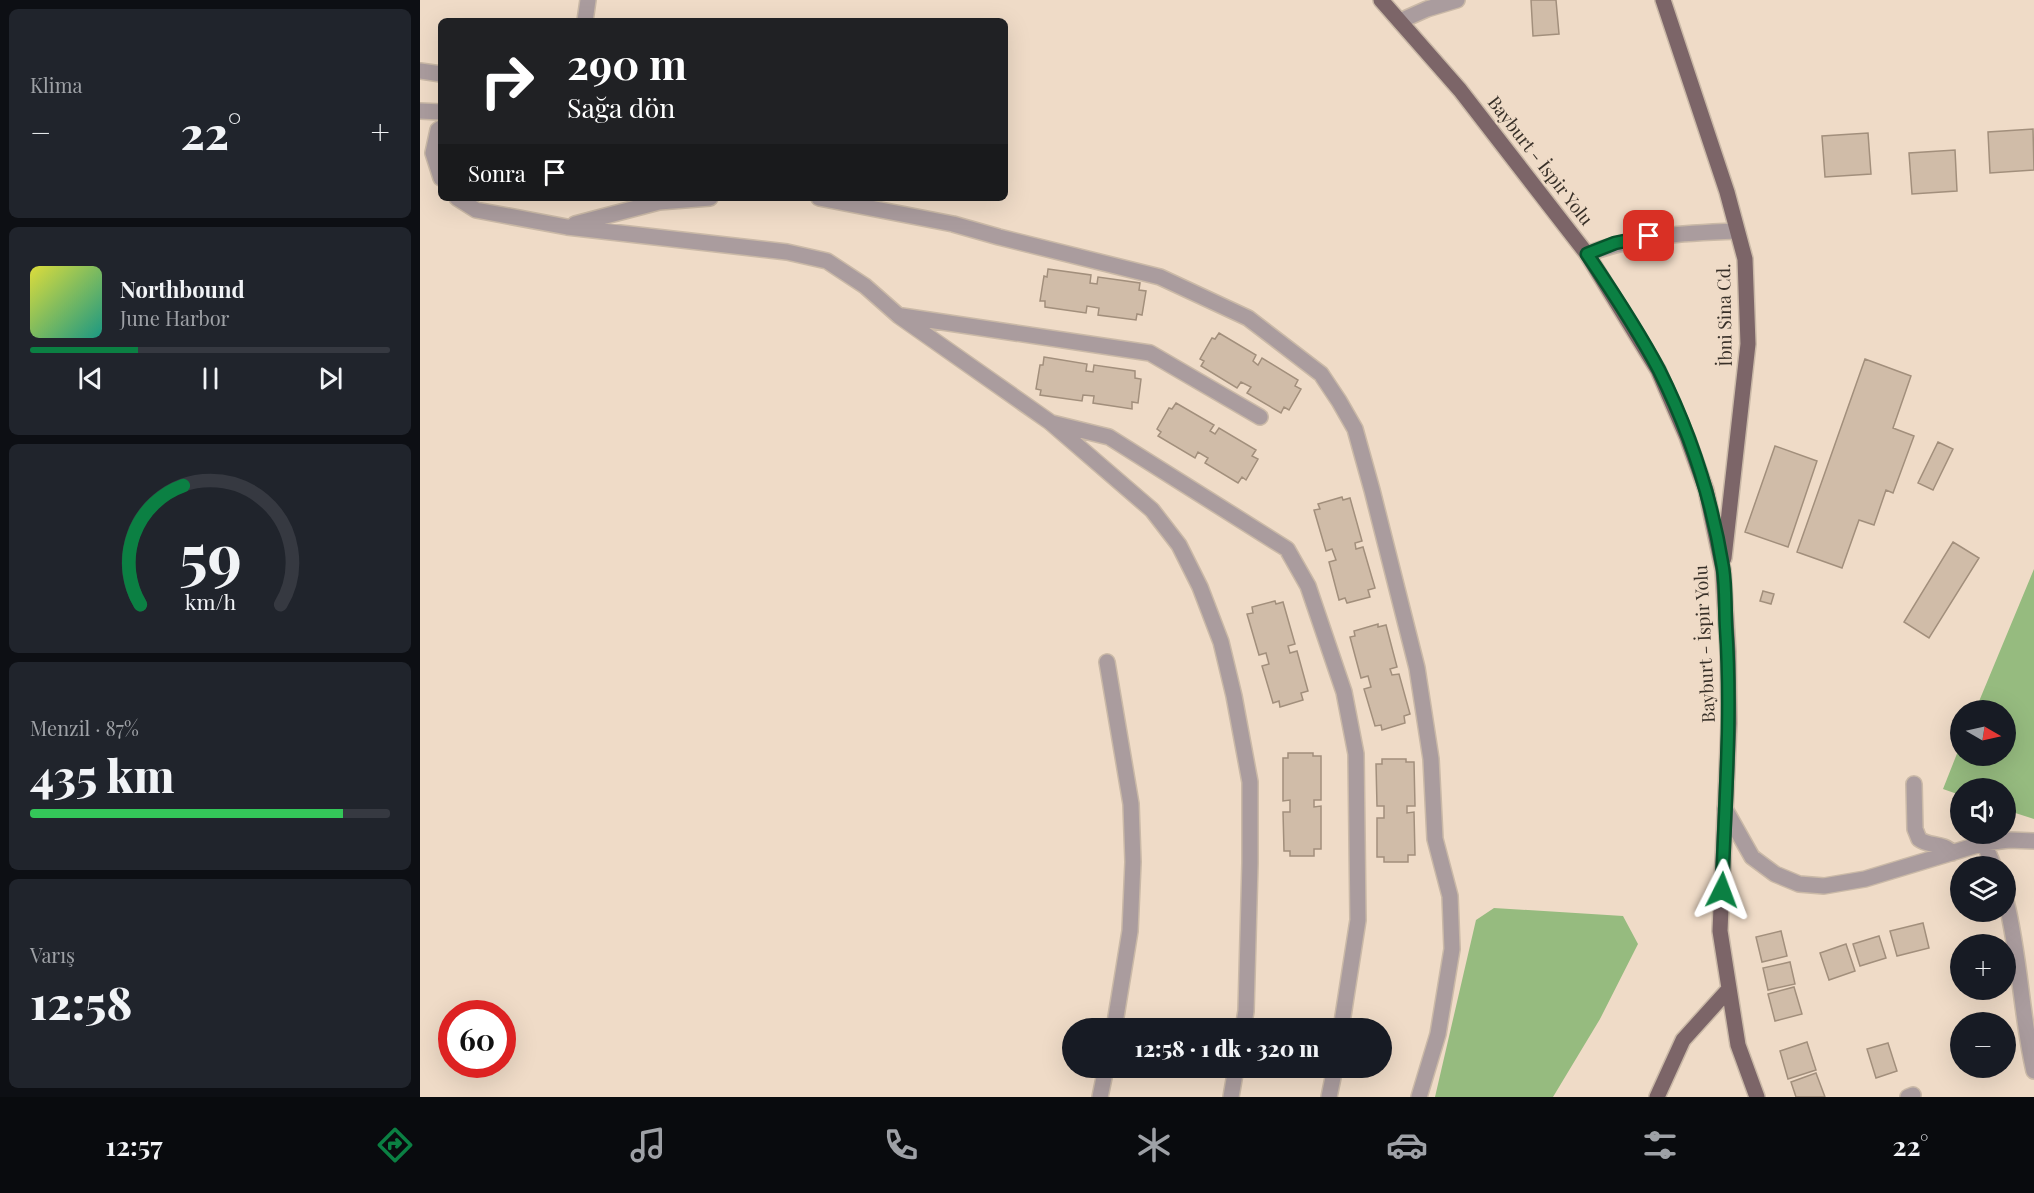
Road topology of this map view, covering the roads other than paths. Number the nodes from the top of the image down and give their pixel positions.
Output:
1 (588, 0) edge
2 (1381, 0) edge
3 (1457, 0) edge
4 (1663, 0) edge
5 (585, 18) edge
6 (1400, 21) junction
7 (420, 71) edge
8 (438, 74) edge
9 (420, 111) edge
10 (438, 112) edge
11 (438, 130) edge
12 (438, 169) edge
13 (462, 201) edge
14 (672, 201) edge
15 (834, 201) edge
16 (567, 226) junction
17 (1737, 231) junction
18 (1587, 254) junction
19 (899, 316) junction
20 (1260, 417) dead end
21 (1050, 422) junction
22 (1723, 570) junction
23 (1107, 662) dead end
24 (1914, 784) dead end
25 (1725, 809) junction
26 (2016, 840) edge
27 (2034, 841) edge
28 (1981, 844) edge
29 (1952, 853) junction
30 (2011, 922) edge
31 (1729, 989) junction
32 (1116, 1018) edge
33 (1245, 1018) edge
34 (1343, 1018) edge
35 (2034, 1071) edge
36 (1104, 1078) edge
37 (1234, 1078) edge
38 (1333, 1078) edge
39 (1100, 1097) edge
40 (1231, 1097) edge
41 (1329, 1097) edge
42 (1419, 1097) edge
43 (1657, 1097) edge
44 (1757, 1097) edge

1 - 5 street
2 - 6 main road, Bayburt - İspir Yolu
3 - 6 street
4 - 17 main road, İbni Sina Cd.
6 - 18 main road, Bayburt - İspir Yolu
7 - 8 street
9 - 10 street
11 - 12 street
13 - 16 street
14 - 16 street
15 - 42 street
16 - 19 street
17 - 18 street
17 - 22 main road, İbni Sina Cd.
18 - 22 main road, Bayburt - İspir Yolu
19 - 20 street
19 - 21 street
21 - 33 street
21 - 34 street
22 - 25 main road, Bayburt - İspir Yolu
23 - 32 street
24 - 29 street
25 - 29 street
25 - 31 main road, Bayburt - İspir Yolu
26 - 27 street
28 - 29 street
30 - 35 street
31 - 43 main road
31 - 44 main road, Bayburt - İspir Yolu
36 - 39 street
37 - 40 street
38 - 41 street

